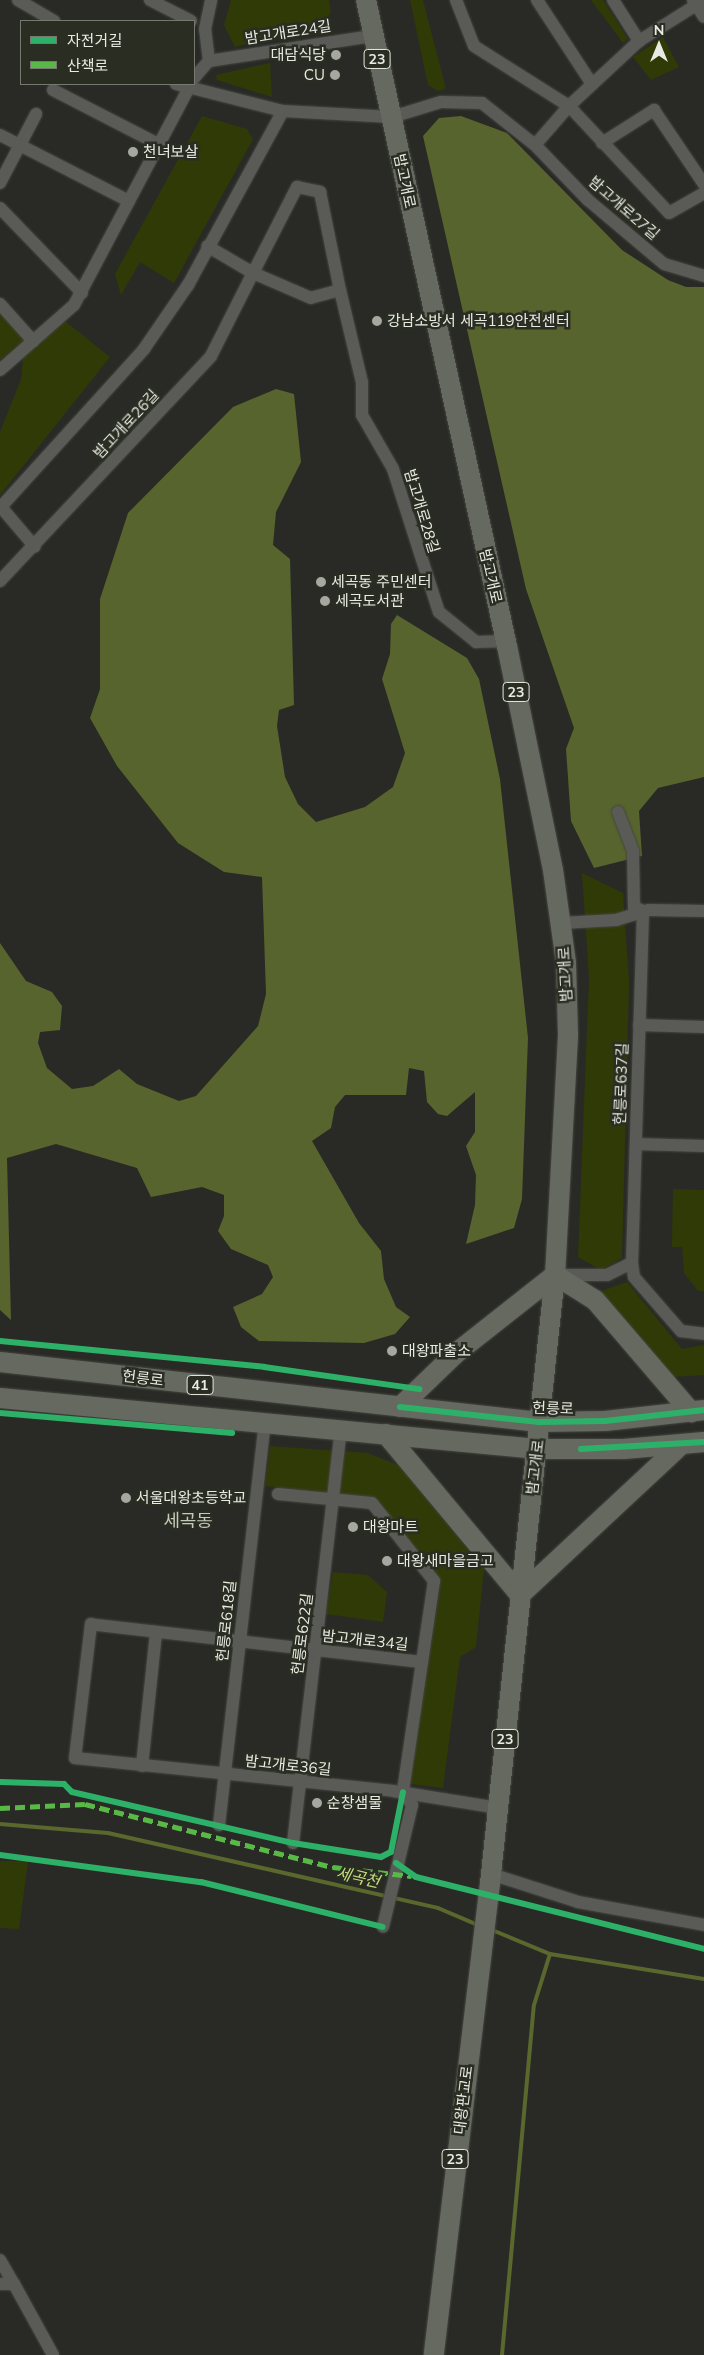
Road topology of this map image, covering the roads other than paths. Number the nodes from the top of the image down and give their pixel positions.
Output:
1 (18, 0) edge
2 (150, 0) edge
3 (211, 0) edge
4 (366, 0) edge
5 (456, 0) edge
6 (537, 0) edge
7 (614, 0) edge
8 (698, 2) edge
9 (704, 17) edge
10 (52, 20) edge
11 (189, 20) edge
12 (197, 24) edge
13 (372, 36) junction
14 (639, 42) junction
15 (209, 60) junction
16 (195, 79) edge
17 (592, 84) junction
18 (190, 85) edge
19 (194, 85) edge
20 (53, 90) dead end
21 (569, 106) junction
22 (283, 111) junction
23 (36, 114) dead end
24 (392, 116) junction
25 (0, 135) edge
26 (602, 143) junction
27 (20, 145) junction
28 (160, 145) junction
29 (535, 145) junction
30 (0, 183) edge
31 (704, 184) edge
32 (704, 193) edge
33 (129, 201) junction
34 (0, 208) edge
35 (207, 246) junction
36 (253, 273) junction
37 (704, 276) edge
38 (340, 290) junction
39 (82, 293) junction
40 (0, 304) edge
41 (33, 341) junction
42 (0, 370) edge
43 (0, 508) edge
44 (36, 548) junction
45 (0, 581) edge
46 (506, 641) junction
47 (618, 812) dead end
48 (643, 911) junction
49 (704, 911) edge
50 (562, 923) junction
51 (639, 1024) junction
52 (704, 1027) edge
53 (636, 1144) junction
54 (704, 1146) edge
55 (632, 1263) junction
56 (555, 1275) junction
57 (704, 1334) edge
58 (0, 1362) edge
59 (0, 1398) edge
60 (400, 1407) junction
61 (698, 1411) edge
62 (265, 1421) junction
63 (539, 1422) junction
64 (341, 1428) junction
65 (386, 1434) junction
66 (704, 1442) edge
67 (682, 1444) junction
68 (538, 1449) junction
69 (278, 1494) dead end
70 (335, 1500) junction
71 (520, 1595) junction
72 (156, 1632) junction
73 (240, 1642) junction
74 (316, 1651) junction
75 (422, 1662) junction
76 (75, 1758) joint
77 (142, 1766) junction
78 (226, 1775) junction
79 (300, 1782) junction
80 (402, 1792) junction
81 (498, 1808) junction
82 (220, 1825) dead end
83 (293, 1843) dead end
84 (491, 1878) junction
85 (704, 1925) edge
86 (384, 1927) dead end
87 (479, 1964) joint
88 (0, 2260) edge
89 (0, 2284) edge
90 (14, 2284) junction
91 (53, 2355) edge
92 (434, 2355) edge

1 - 10 street
2 - 11 street
3 - 12 street
4 - 13 main road, 밤고개로 / 23
5 - 21 street, 밤고개로27길
6 - 17 street
7 - 14 street
8 - 9 street
8 - 14 street
12 - 15 street
13 - 15 street, 밤고개로24길
13 - 24 main road, 밤고개로 / 23
14 - 17 street
15 - 16 street
17 - 21 street
18 - 28 street
19 - 22 street
20 - 28 street
21 - 26 street, 밤고개로27길
21 - 29 street
22 - 24 street
22 - 35 street
23 - 27 street
24 - 29 street, 밤고개로27길
24 - 46 main road, 밤고개로 / 23
25 - 27 street
26 - 31 street
26 - 32 street, 밤고개로27길
27 - 30 street
27 - 33 street
28 - 33 street
29 - 37 street, 밤고개로27길
33 - 39 street
34 - 39 street
35 - 36 street
35 - 43 street
36 - 38 street
36 - 38 street, 밤고개로26길
36 - 44 street, 밤고개로26길
38 - 46 street, 밤고개로28길
39 - 41 street
40 - 41 street
41 - 42 street
43 - 44 street
44 - 45 street, 밤고개로26길
46 - 50 main road, 밤고개로 / 23
47 - 48 street
48 - 49 street
48 - 50 street
48 - 51 street, 헌릉로637길
50 - 56 main road, 밤고개로 / 23
51 - 52 street, 헌릉로637길
51 - 53 street, 헌릉로637길
53 - 54 street, 헌릉로637길
53 - 55 street, 헌릉로637길
55 - 56 street
55 - 57 street
56 - 60 main road
56 - 61 main road
56 - 63 main road, 밤고개로 / 23
58 - 60 main road, 헌릉로 / 41
59 - 62 main road, 헌릉로 / 41
60 - 63 main road, 헌릉로 / 41
61 - 63 main road, 헌릉로 / 41
62 - 64 main road, 헌릉로 / 41
62 - 73 street, 헌릉로618길
63 - 68 main road, 밤고개로 / 23
64 - 65 main road, 헌릉로 / 41
64 - 70 street, 헌릉로622길
65 - 68 main road, 헌릉로 / 41
65 - 71 main road
66 - 67 main road, 헌릉로 / 41
67 - 68 main road, 헌릉로 / 41
67 - 71 main road
68 - 71 main road, 밤고개로 / 23
69 - 70 street
70 - 74 street, 헌릉로622길
70 - 75 street
71 - 81 main road, 밤고개로 / 23
72 - 73 street, 밤고개로34길
72 - 76 street, 밤고개로34길
72 - 77 street
73 - 74 street, 밤고개로34길
73 - 78 street, 헌릉로618길
74 - 75 street, 밤고개로34길
74 - 79 street, 헌릉로622길
75 - 80 street
76 - 77 street, 밤고개로36길
77 - 78 street, 밤고개로36길
78 - 79 street, 밤고개로36길
78 - 82 street, 헌릉로618길
79 - 80 street, 밤고개로36길
79 - 83 street, 헌릉로622길
80 - 81 street, 밤고개로36길
80 - 86 street
81 - 84 main road, 밤고개로 / 23
84 - 85 street
84 - 87 main road, 밤고개로 / 23
87 - 92 main road, 대왕판교로 / 23
88 - 90 street
89 - 90 street
90 - 91 street

